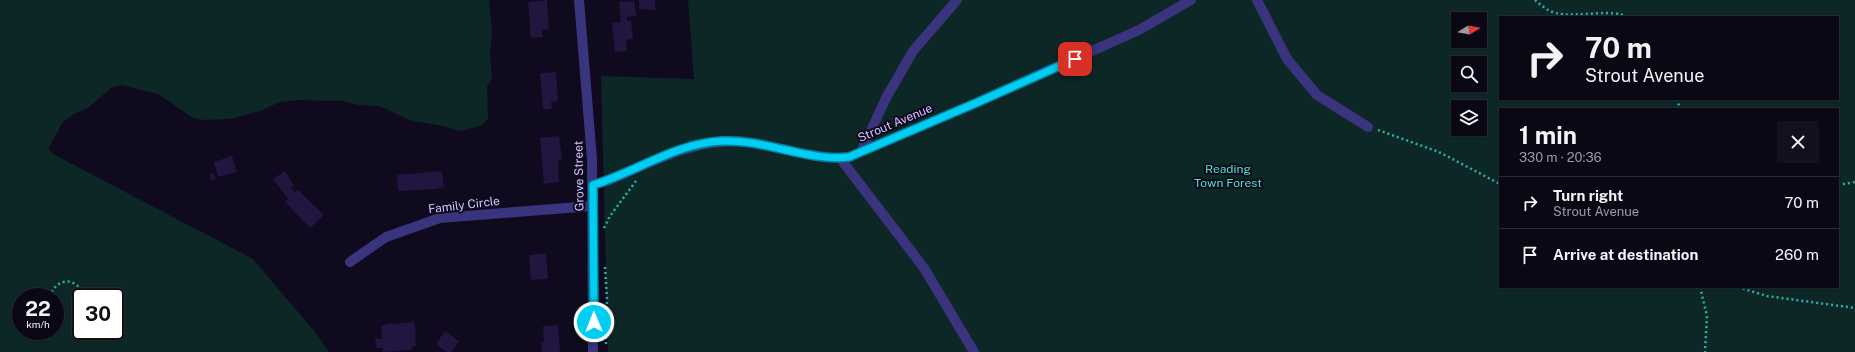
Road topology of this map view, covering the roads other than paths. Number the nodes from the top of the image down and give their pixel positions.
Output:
1 (578, 0) edge
2 (957, 0) edge
3 (1191, 0) edge
4 (1257, 0) edge
5 (1368, 127) road end
6 (861, 152) junction
7 (840, 158) junction
8 (593, 185) junction
9 (592, 206) junction
10 (350, 262) dead end
11 (593, 352) edge
12 (974, 352) edge

1 - 8 street, Grove Street
2 - 6 street
3 - 6 street, Strout Avenue
4 - 5 street
6 - 7 street, Strout Avenue
7 - 8 street, Strout Avenue
7 - 12 street
8 - 9 street, Grove Street
9 - 10 street, Family Circle
9 - 11 street, Grove Street

